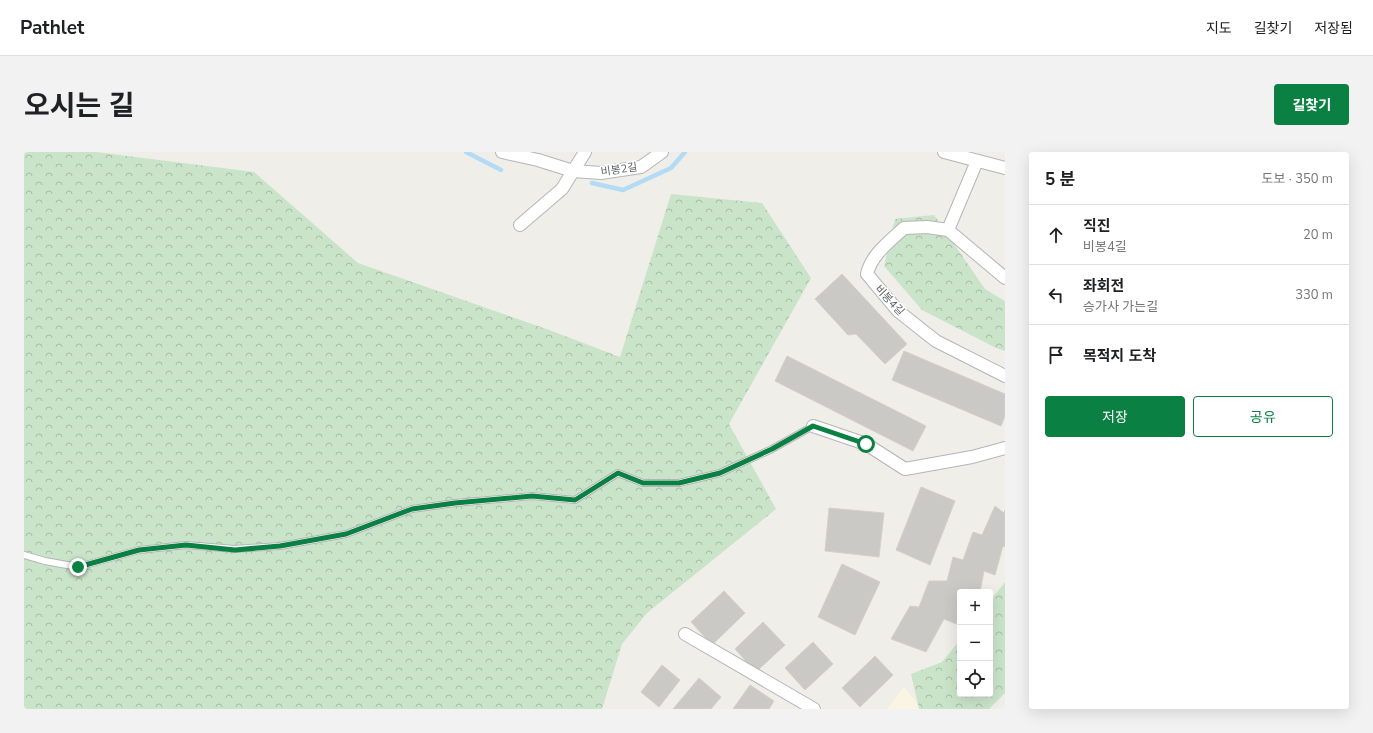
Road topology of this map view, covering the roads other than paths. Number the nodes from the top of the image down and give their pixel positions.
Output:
1 (502, 152) edge
2 (585, 152) edge
3 (662, 152) edge
4 (944, 152) edge
5 (977, 161) junction
6 (1005, 168) edge
7 (573, 171) junction
8 (520, 225) dead end
9 (948, 230) junction
10 (1005, 278) edge
11 (1005, 376) edge
12 (813, 426) joint
13 (1005, 448) edge
14 (24, 555) edge
15 (685, 634) dead end
16 (814, 709) edge

1 - 7 street, 비봉2길
2 - 7 street
3 - 7 street, 비봉2길
4 - 5 street
5 - 6 street
5 - 9 street
7 - 8 street
9 - 10 street
9 - 11 street, 비봉4길
12 - 13 street
12 - 14 lane
15 - 16 street

